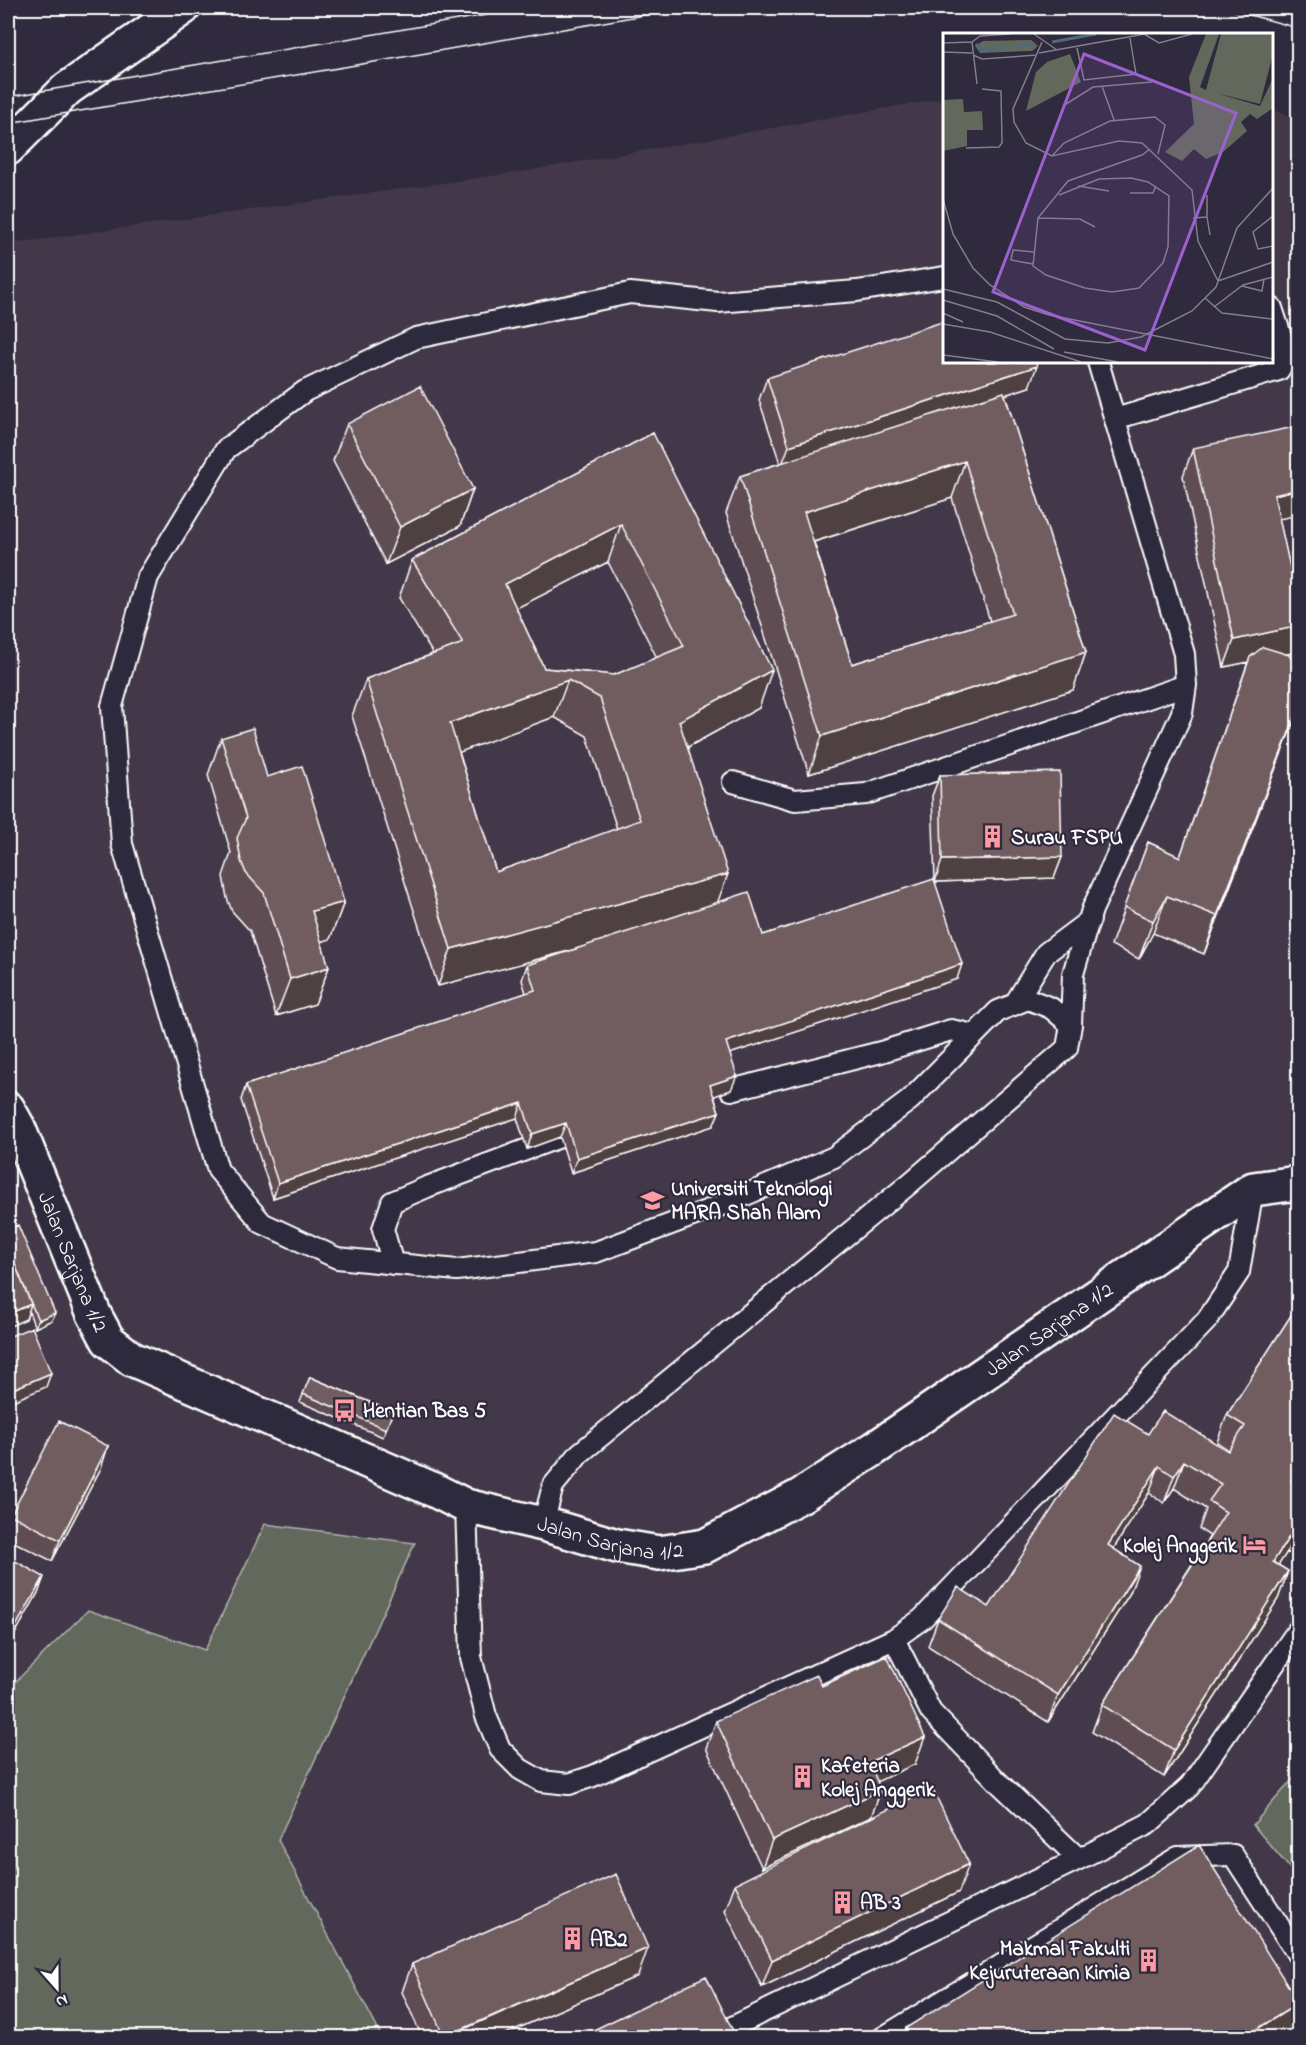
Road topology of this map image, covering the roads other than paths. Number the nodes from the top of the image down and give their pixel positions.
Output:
1 (183, 8) edge
2 (8, 148) edge
3 (943, 277) edge
4 (1273, 312) edge
5 (1098, 363) edge
6 (1115, 419) junction
7 (1186, 685) junction
8 (733, 782) dead end
9 (1090, 920) junction
10 (1014, 1005) junction
11 (1071, 1026) junction
12 (974, 1035) junction
13 (731, 1090) edge
14 (11, 1122) edge
15 (560, 1137) edge
16 (1299, 1183) edge
17 (1253, 1189) junction
18 (393, 1264) junction
19 (466, 1506) junction
20 (543, 1524) junction
21 (1299, 1630) edge
22 (894, 1639) junction
23 (1079, 1859) junction
24 (1299, 1955) edge
25 (722, 2032) edge
26 (882, 2037) edge

1 - 2 street
3 - 18 lane
4 - 6 lane
5 - 6 lane
6 - 7 lane
7 - 8 lane
7 - 9 lane
9 - 10 lane
9 - 11 lane
10 - 11 lane
10 - 12 lane
11 - 20 lane
12 - 13 lane
12 - 18 lane
14 - 19 street, Jalan Sarjana 1/2
15 - 18 lane
16 - 17 street, Jalan Sarjana 1/2
17 - 20 street, Jalan Sarjana 1/2
17 - 22 lane
19 - 20 street, Jalan Sarjana 1/2
19 - 22 lane
21 - 23 lane
22 - 23 lane
23 - 25 lane
24 - 26 lane

